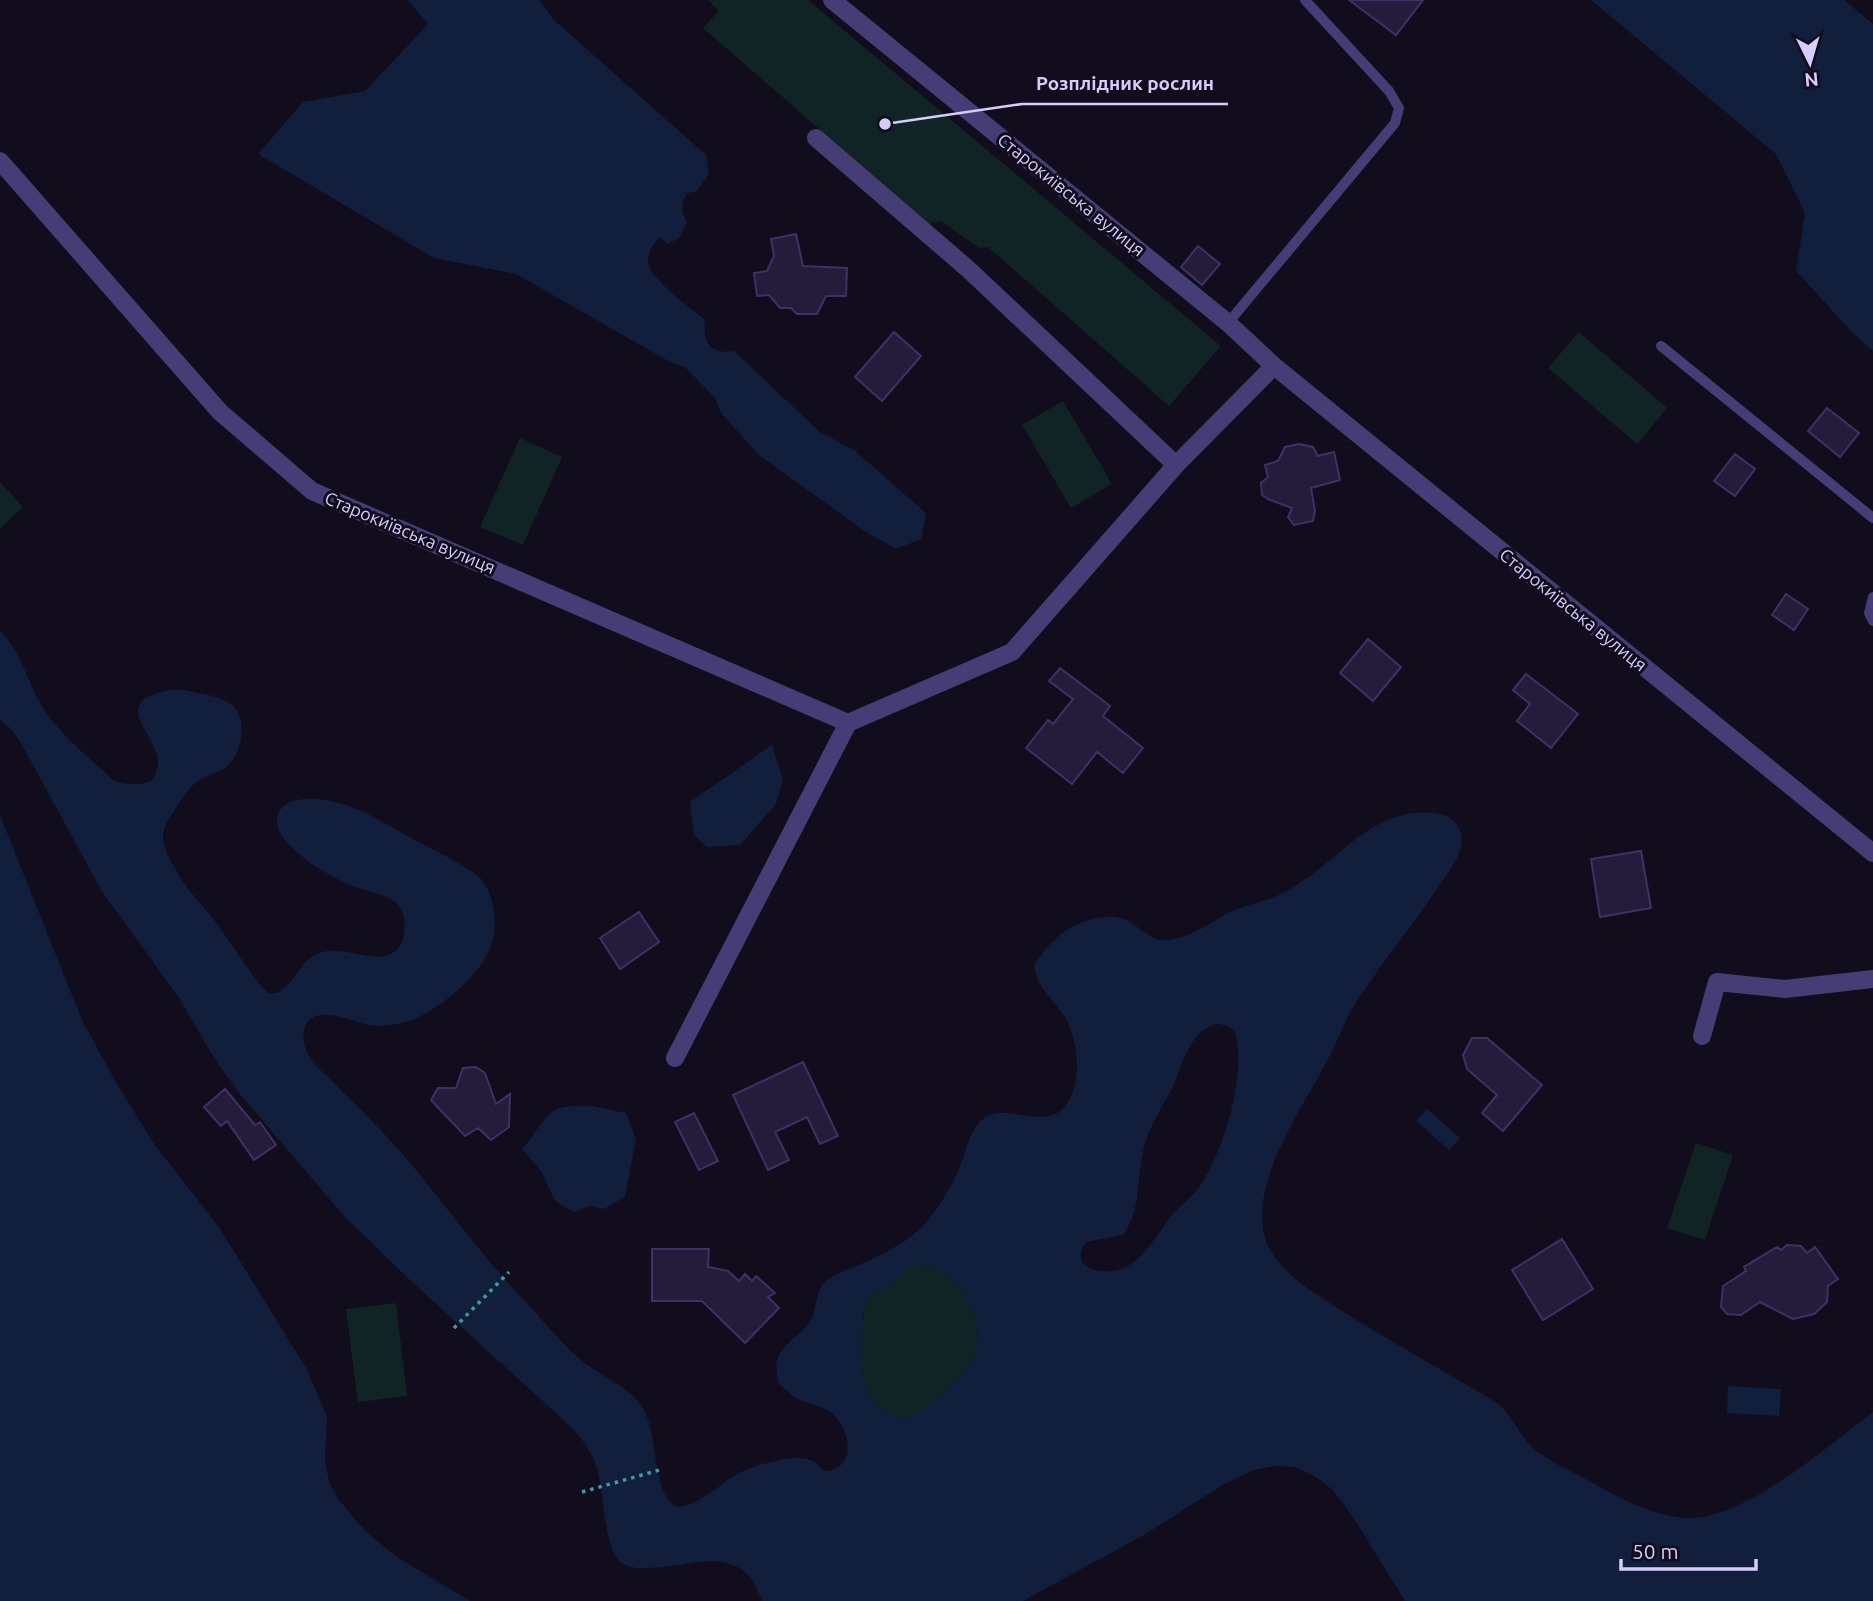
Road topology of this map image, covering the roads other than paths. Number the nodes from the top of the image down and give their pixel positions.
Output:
1 (832, 0) edge
2 (1305, 0) edge
3 (816, 138) dead end
4 (0, 161) edge
5 (1228, 323) junction
6 (1661, 346) dead end
7 (1273, 366) junction
8 (1176, 466) junction
9 (1873, 518) edge
10 (1873, 597) edge
11 (1873, 621) edge
12 (848, 723) junction
13 (1873, 853) edge
14 (1873, 979) edge
15 (1702, 1036) dead end
16 (675, 1058) dead end

1 - 5 street, Старокиївська вулиця
2 - 5 lane
3 - 8 street
4 - 12 street, Старокиївська вулиця
5 - 7 street, Старокиївська вулиця
6 - 9 lane
7 - 8 street
7 - 13 street, Старокиївська вулиця
8 - 12 street
10 - 11 lane
12 - 16 street
14 - 15 street

